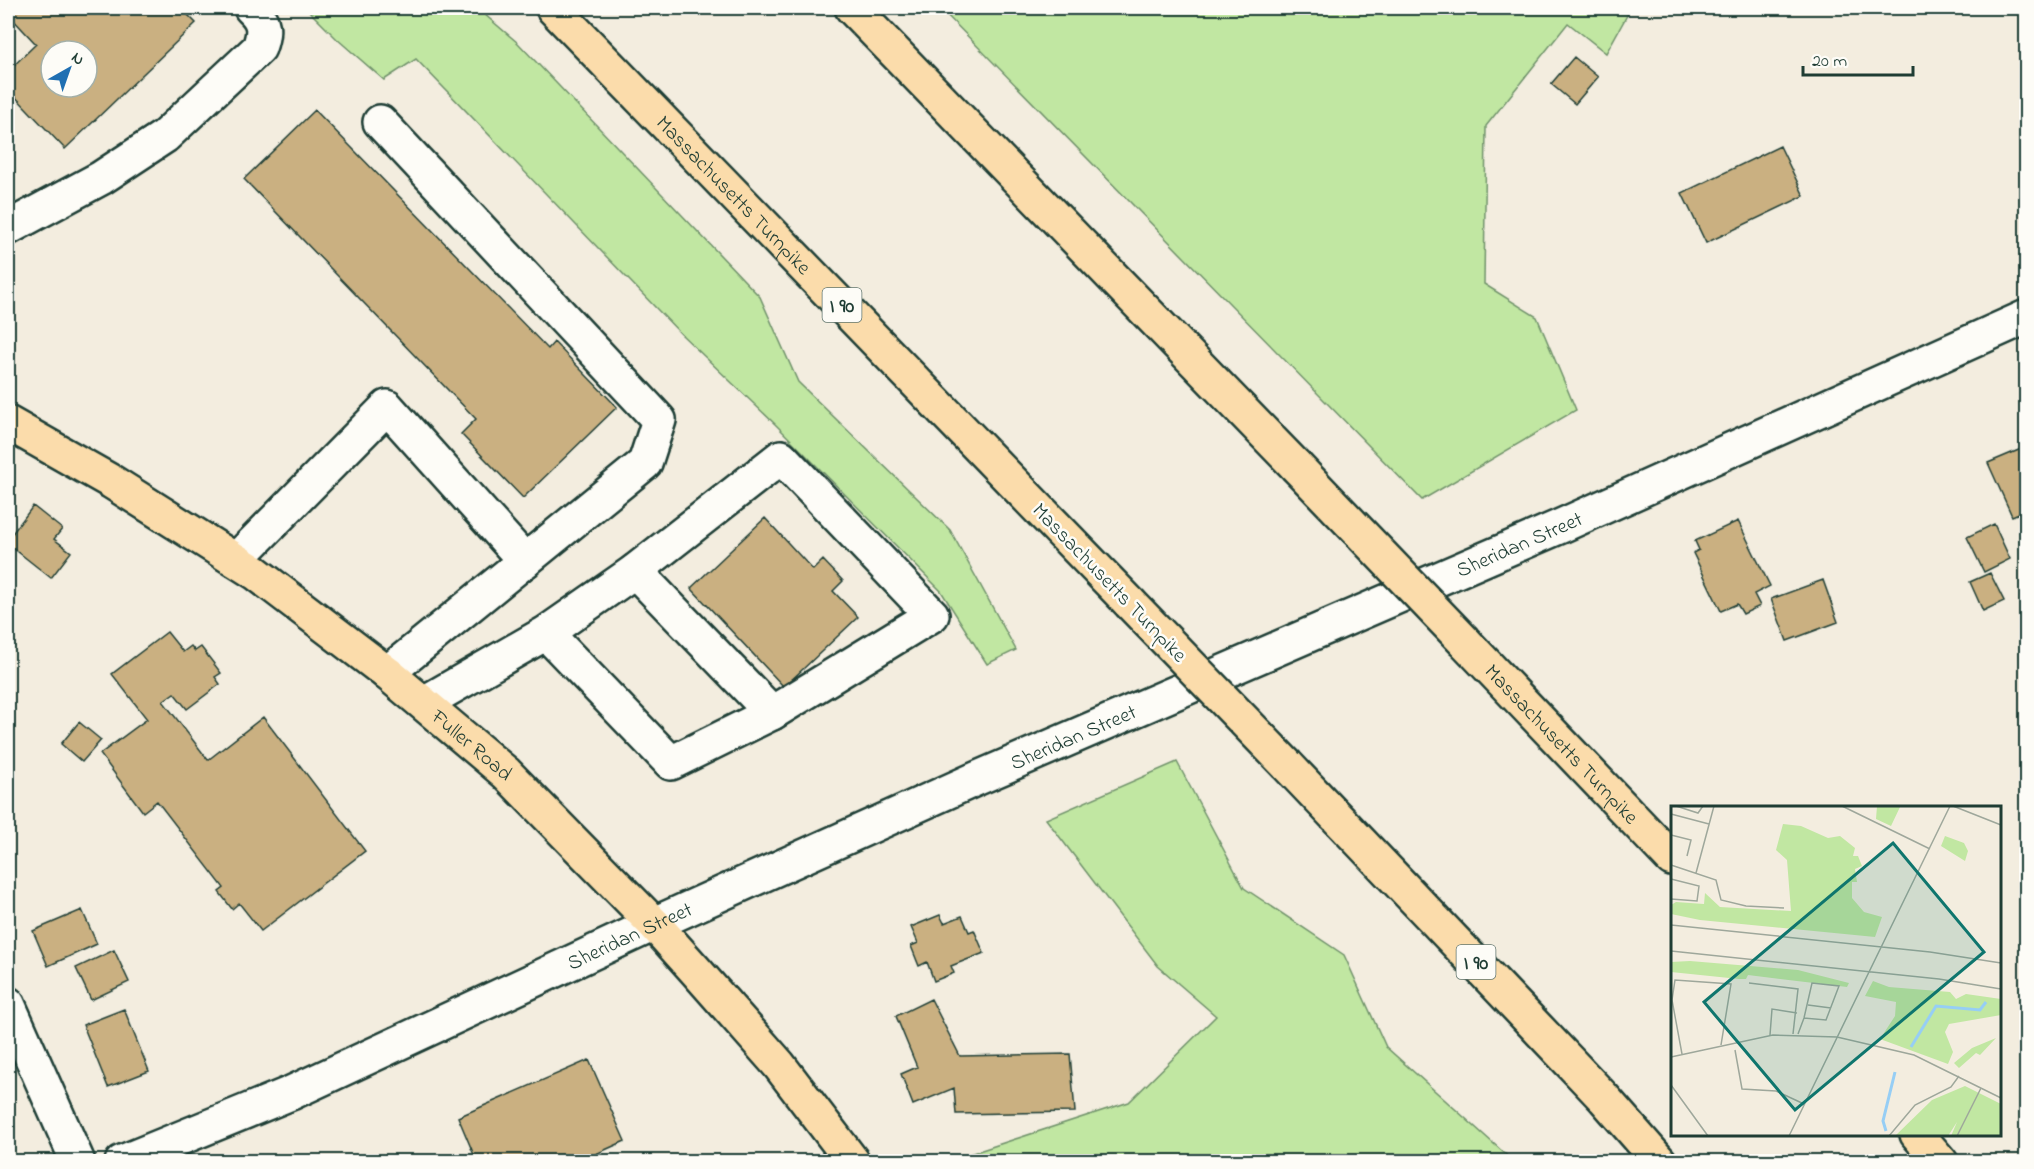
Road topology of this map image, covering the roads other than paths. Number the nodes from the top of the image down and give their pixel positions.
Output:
1 (251, 8) edge
2 (553, 8) edge
3 (852, 8) edge
4 (380, 122) dead end
5 (8, 228) edge
6 (2026, 317) edge
7 (8, 423) edge
8 (236, 561) junction
9 (525, 561) junction
10 (635, 571) junction
11 (546, 633) junction
12 (387, 673) junction
13 (424, 703) junction
14 (772, 713) junction
15 (1671, 858) edge
16 (654, 924) junction
17 (8, 1004) edge
18 (1919, 1136) edge
19 (78, 1161) edge
20 (122, 1161) edge
21 (853, 1161) edge
22 (1660, 1161) edge
23 (1941, 1161) edge

1 - 5 street
2 - 22 main road, Massachusetts Turnpike / I 90, bridge
3 - 15 main road, Massachusetts Turnpike, bridge
4 - 9 street
6 - 16 street, Sheridan Street
7 - 8 main road, Fuller Road
8 - 9 street
8 - 12 main road, Fuller Road
9 - 12 street
10 - 11 street
10 - 14 street
10 - 14 street
11 - 13 street
11 - 14 street
12 - 13 main road, Fuller Road
13 - 16 main road, Fuller Road
16 - 20 street, Sheridan Street
16 - 21 main road, Fuller Road
17 - 19 street
18 - 23 main road

